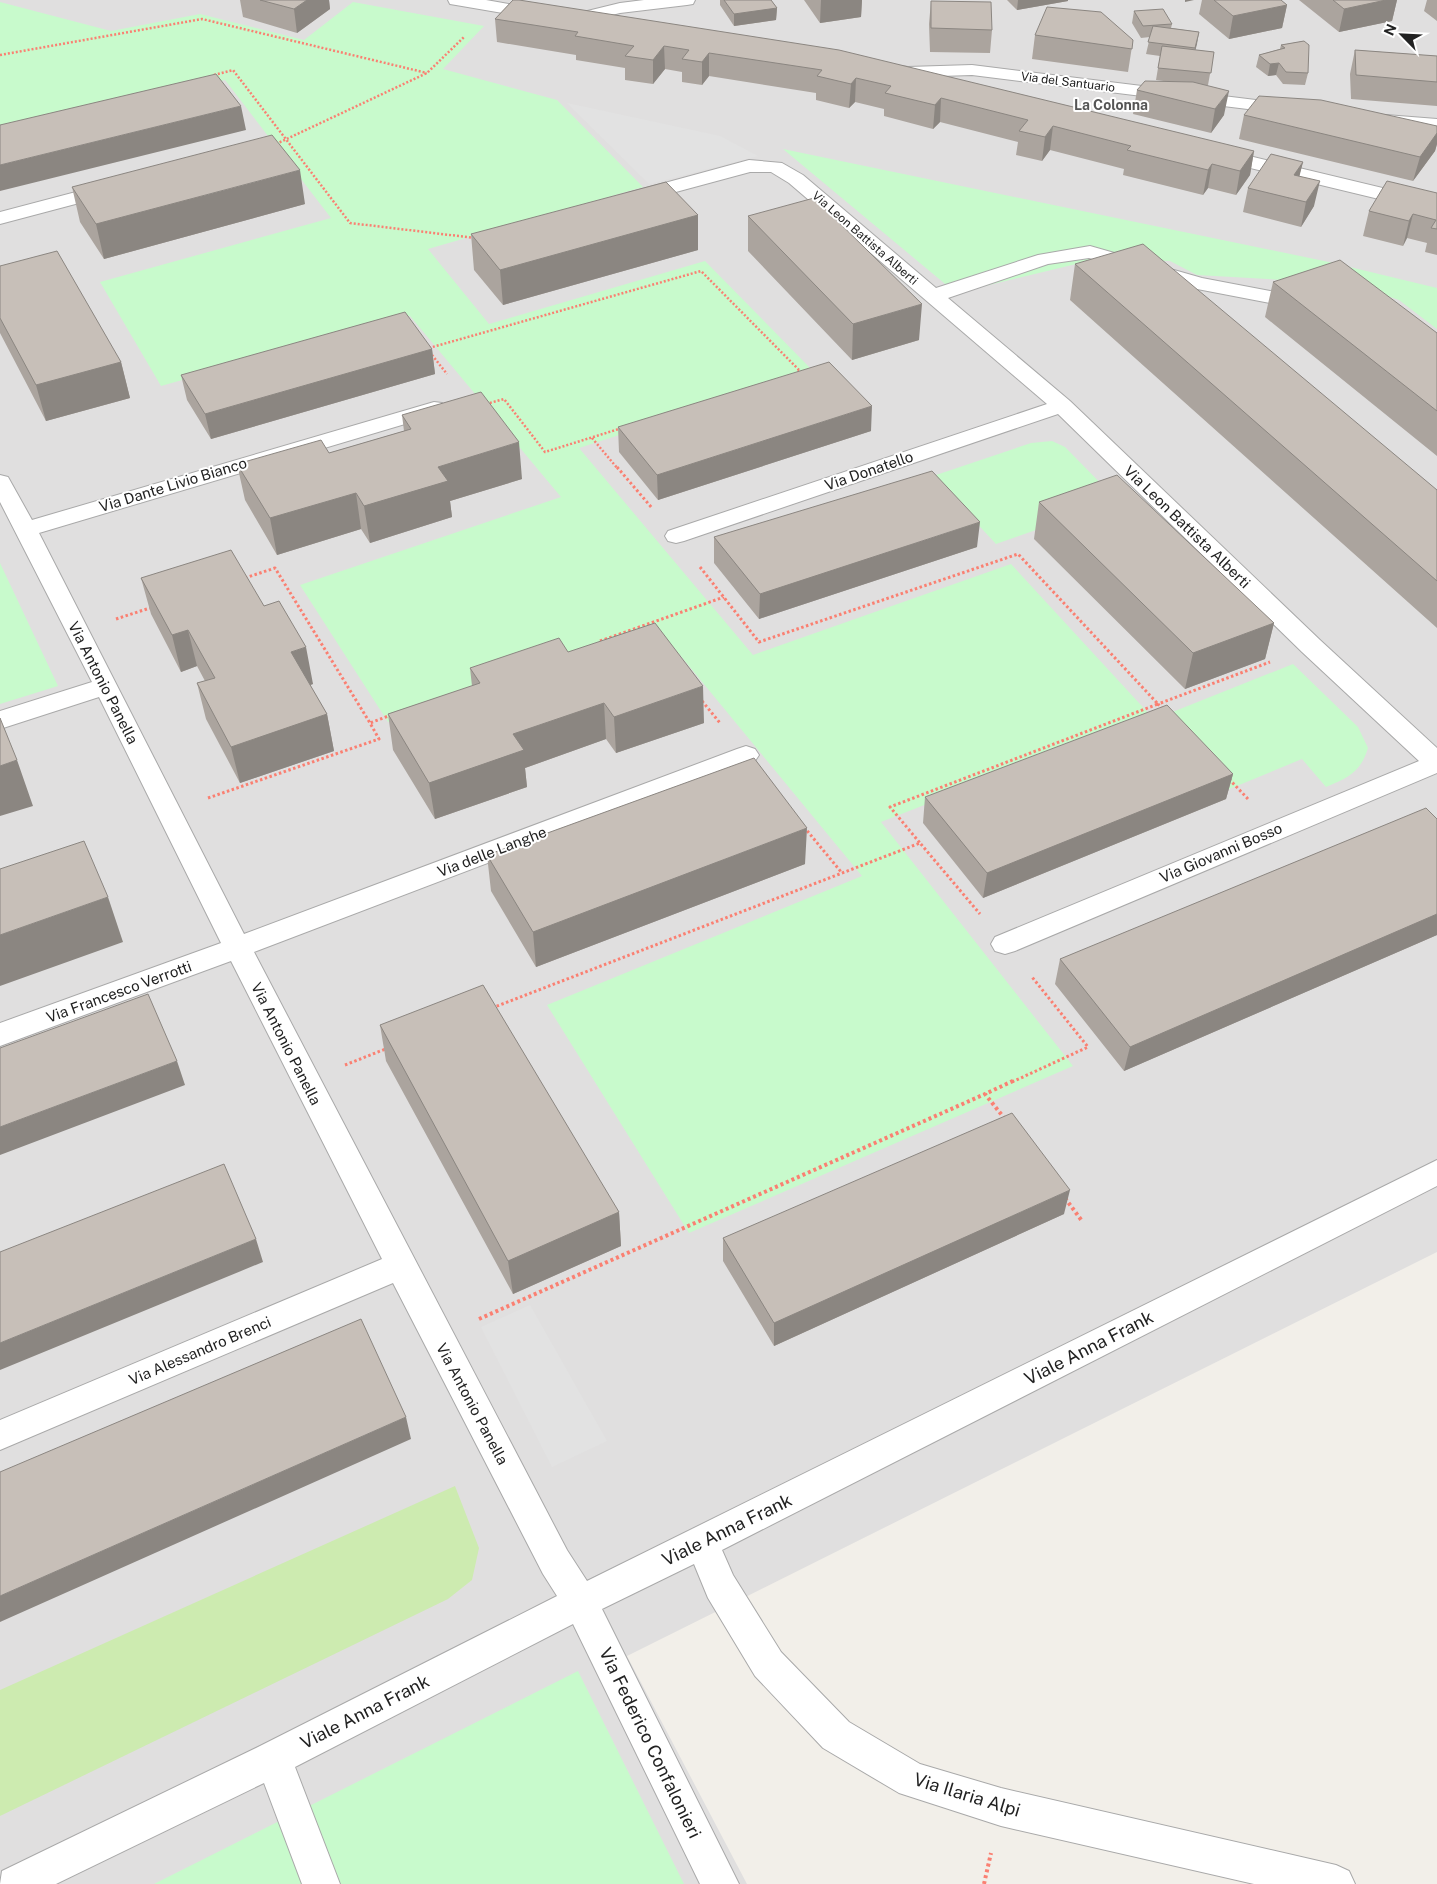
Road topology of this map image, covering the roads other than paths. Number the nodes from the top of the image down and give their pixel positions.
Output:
1 (456, 0) edge
2 (686, 0) edge
3 (571, 20) junction
4 (619, 27) edge
5 (945, 88) edge
6 (1310, 111) edge
7 (1369, 118) edge
8 (1437, 124) edge
9 (1196, 149) edge
10 (123, 186) edge
11 (621, 201) edge
12 (1437, 207) edge
13 (0, 218) edge
14 (1324, 291) edge
15 (933, 296) junction
16 (1062, 406) junction
17 (434, 408) edge
18 (0, 482) edge
19 (26, 529) junction
20 (676, 536) road end
21 (106, 686) junction
22 (0, 720) edge
23 (746, 755) dead end
24 (1437, 763) edge
25 (1005, 944) road end
26 (237, 948) junction
27 (0, 1035) edge
28 (1437, 1172) edge
29 (399, 1266) junction
30 (0, 1435) edge
31 (702, 1544) junction
32 (580, 1602) junction
33 (273, 1759) junction
34 (15, 1884) edge
35 (321, 1884) edge
36 (720, 1884) edge
37 (1336, 1884) edge

1 - 3 street
2 - 3 street
3 - 4 street
5 - 6 street, Via del Santuario
7 - 8 street
9 - 12 street
10 - 13 street
11 - 15 street, Via Leon Battista Alberti
14 - 15 street, Via Leon Battista Alberti
15 - 16 street, Via Leon Battista Alberti
16 - 20 street, Via Donatello
16 - 24 street, Via Leon Battista Alberti
17 - 19 street, Via Dante Livio Bianco
18 - 19 street, Via Antonio Panella
19 - 21 street, Via Antonio Panella
21 - 22 street
21 - 26 street, Via Antonio Panella
23 - 26 street, Via delle Langhe
24 - 25 street, Via Giovanni Bosso
26 - 27 street, Via Francesco Verrotti
26 - 29 street, Via Antonio Panella
28 - 31 street, Viale Anna Frank
29 - 30 street, Via Alessandro Brenci
29 - 32 street, Via Antonio Panella
31 - 32 street, Viale Anna Frank
31 - 37 street, Via Ilaria Alpi
32 - 33 street, Viale Anna Frank
32 - 36 street, Via Federico Confalonieri
33 - 34 street, Viale Anna Frank
33 - 35 street

